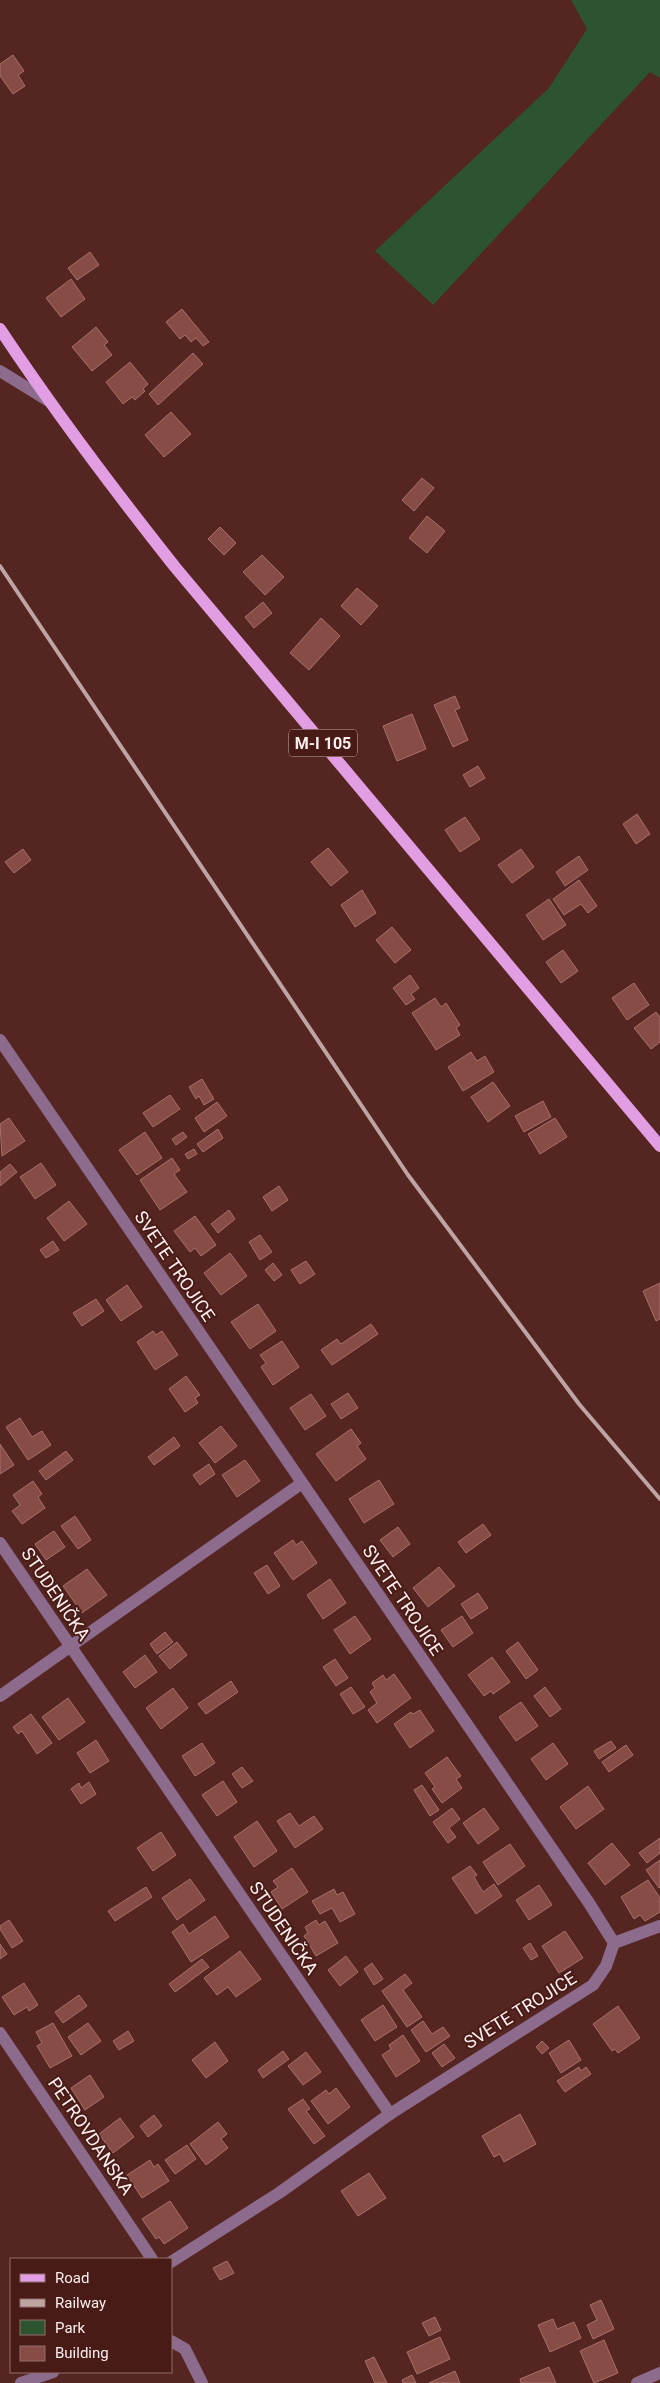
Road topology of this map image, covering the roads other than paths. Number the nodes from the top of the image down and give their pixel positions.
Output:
1 (0, 329) edge
2 (0, 371) edge
3 (47, 400) junction
4 (0, 1040) edge
5 (660, 1146) edge
6 (302, 1483) junction
7 (0, 1543) edge
8 (71, 1647) junction
9 (0, 1696) edge
10 (660, 1926) edge
11 (614, 1943) junction
12 (0, 2033) edge
13 (390, 2114) junction
14 (151, 2258) edge
15 (172, 2261) edge
16 (172, 2343) edge
17 (50, 2373) edge
18 (660, 2373) edge
19 (21, 2383) edge
20 (202, 2383) edge
21 (637, 2383) edge

1 - 3 main road, M-I 105
2 - 3 street
3 - 5 main road, M-I 105
4 - 6 street, SVETE TROJICE
6 - 8 street
6 - 11 street, SVETE TROJICE
7 - 8 street, STUDENIČKA
8 - 9 street
8 - 13 street, STUDENIČKA
10 - 11 street
11 - 13 street, SVETE TROJICE
12 - 14 street, PETROVDANSKA
13 - 15 street
16 - 20 street
17 - 19 street
18 - 21 street

